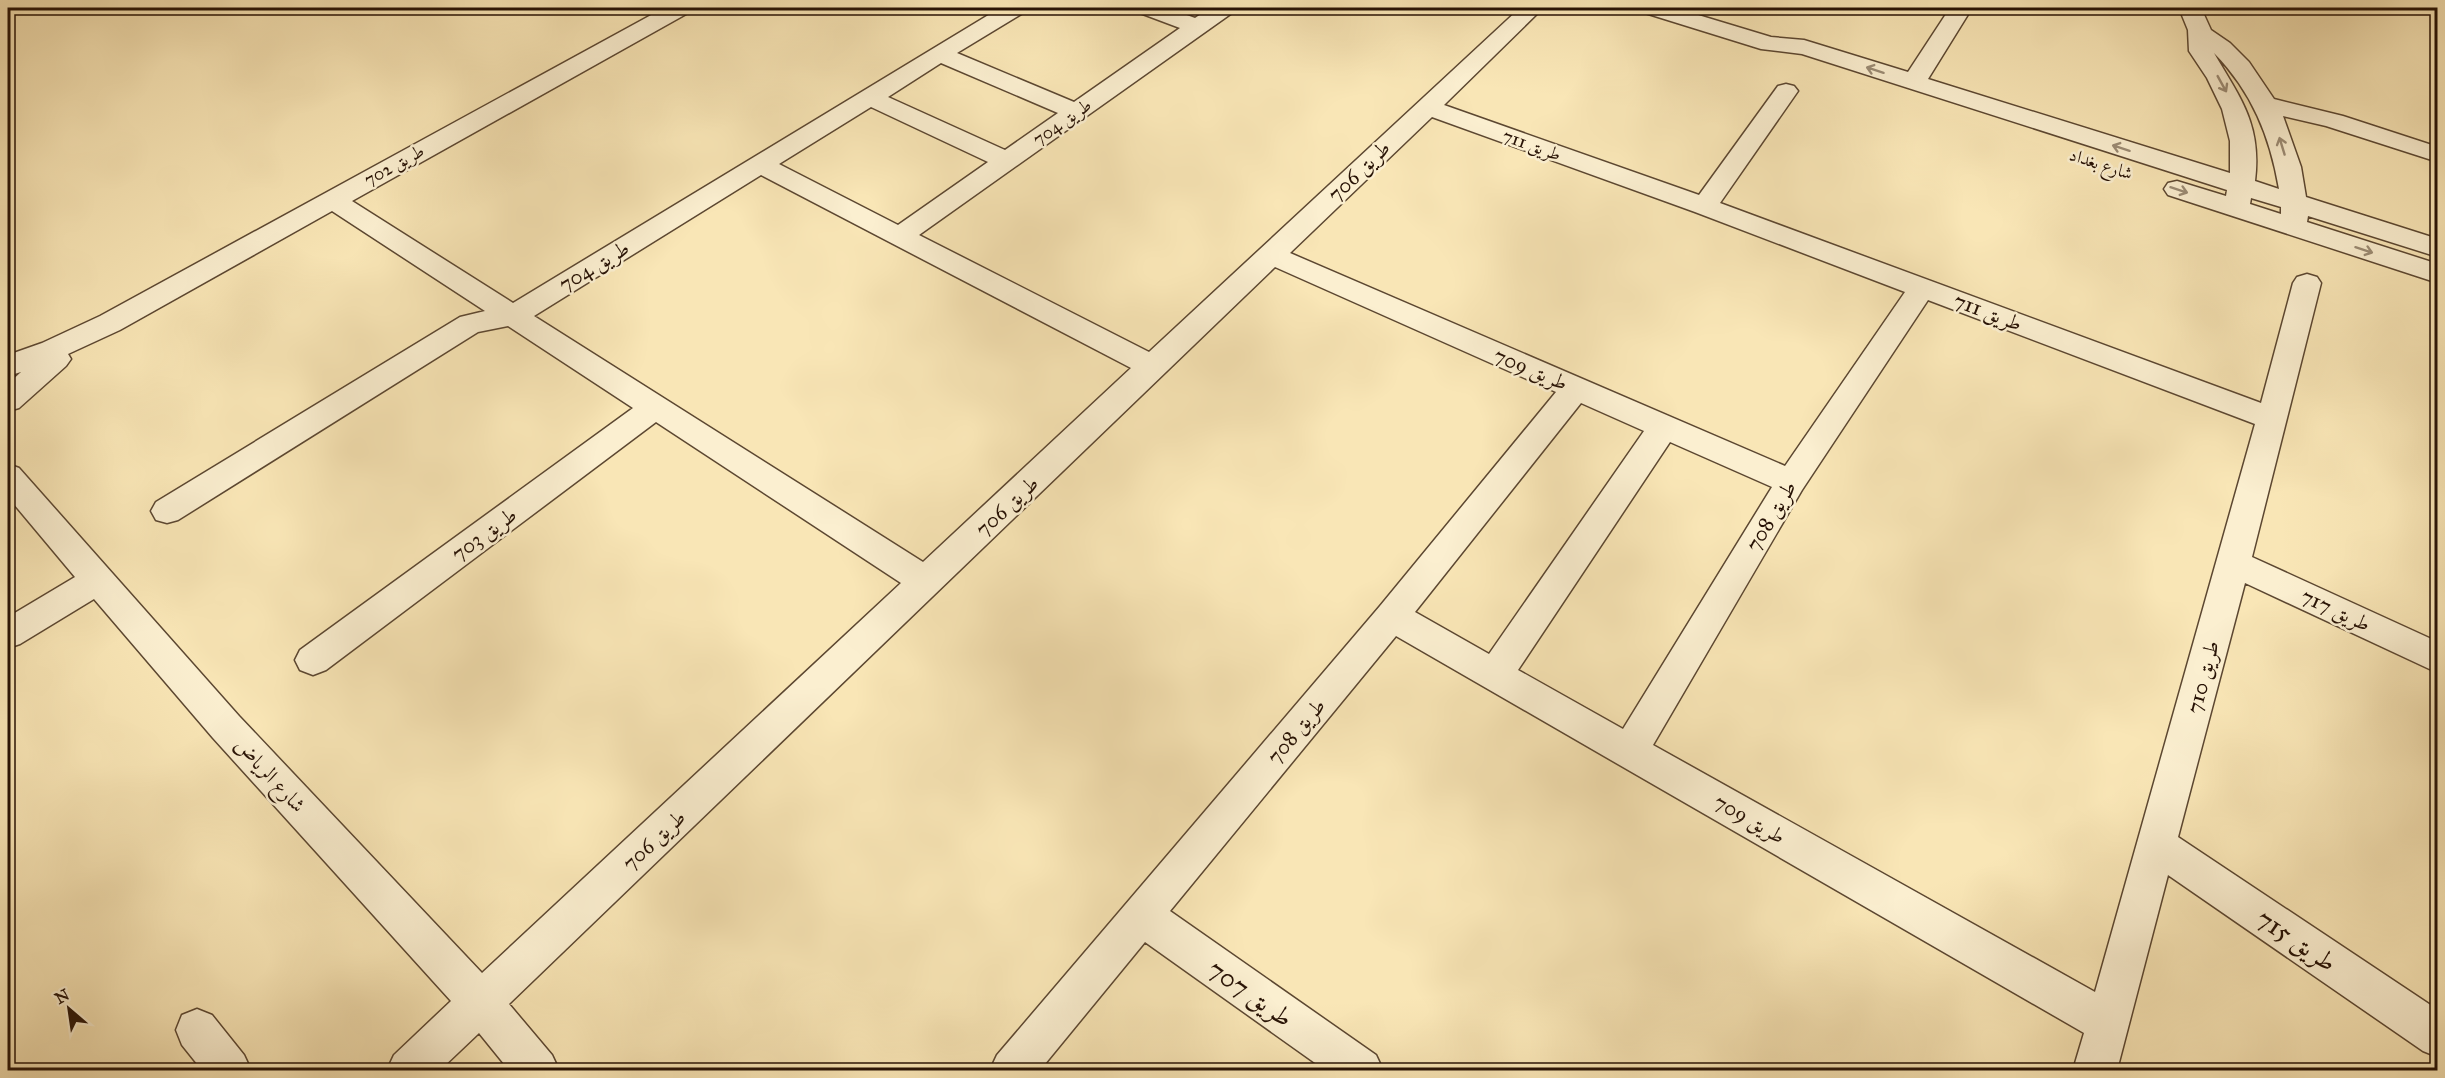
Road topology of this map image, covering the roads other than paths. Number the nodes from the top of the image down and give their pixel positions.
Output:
1 (680, 8) edge
2 (1015, 8) edge
3 (1148, 8) edge
4 (1224, 8) edge
5 (1532, 8) edge
6 (1653, 8) edge
7 (1961, 8) edge
8 (2190, 8) edge
9 (1197, 27) junction
10 (2200, 33) junction
11 (1769, 44) junction
12 (939, 54) junction
13 (1914, 82) junction
14 (1786, 91) dead end
15 (869, 97) junction
16 (2264, 104) junction
17 (1427, 107) junction
18 (1076, 112) junction
19 (2438, 155) edge
20 (1007, 160) junction
21 (760, 164) junction
22 (2239, 197) junction
23 (331, 200) junction
24 (1704, 206) junction
25 (2295, 215) junction
26 (900, 236) junction
27 (2438, 248) edge
28 (1271, 255) junction
29 (2438, 274) edge
30 (2307, 283) dead end
31 (1923, 288) junction
32 (512, 316) junction
33 (110, 323) junction
34 (8, 366) edge
35 (1153, 368) junction
36 (1576, 388) junction
37 (8, 400) edge
38 (655, 407) junction
39 (2272, 420) junction
40 (1664, 426) junction
41 (8, 476) edge
42 (1791, 482) junction
43 (168, 511) dead end
44 (2234, 563) junction
45 (98, 580) junction
46 (927, 582) junction
47 (1392, 616) junction
48 (8, 634) edge
49 (2438, 658) edge
50 (313, 660) dead end
51 (1495, 675) junction
52 (1630, 751) junction
53 (2156, 844) junction
54 (1142, 915) junction
55 (482, 1004) junction
56 (2108, 1023) junction
57 (196, 1030) dead end
58 (2438, 1036) edge
59 (229, 1071) edge
60 (409, 1071) edge
61 (537, 1071) edge
62 (1012, 1071) edge
63 (1360, 1071) edge
64 (2095, 1071) edge

1 - 23 street, طريق 702
2 - 12 street, طريق 704
3 - 9 street
4 - 9 street, طريق 704
5 - 17 street, طريق 706
6 - 11 street, شارع بغداد
7 - 13 street
8 - 10 street
9 - 18 street, طريق 704
10 - 16 street
10 -> 22 street
13 -> 11 street, شارع بغداد
11 -> 22 street, شارع بغداد
12 - 15 street, طريق 704
12 - 18 street
22 -> 13 street, شارع بغداد
14 - 24 street
15 - 20 street
15 - 21 street, طريق 704
16 - 19 street
25 -> 16 street
17 - 24 street, طريق 711
17 - 28 street, طريق 706
18 - 20 street, طريق 704
20 - 26 street, طريق 704
21 - 26 street
21 - 32 street, طريق 704
22 - 25 street, شارع بغداد
23 - 32 street
23 - 33 street, طريق 702
24 - 31 street, طريق 711
25 - 27 street, شارع بغداد
25 -> 29 street, شارع بغداد
26 - 35 street
28 - 35 street, طريق 706
28 - 36 street, طريق 709
30 - 39 street, طريق 710
31 - 39 street, طريق 711
31 - 42 street, طريق 708
32 - 38 street
32 - 43 street, طريق 704
33 - 34 street, طريق 702
33 - 37 street, طريق 702
35 - 46 street, طريق 706
36 - 40 street, طريق 709
36 - 47 street, طريق 708
38 - 46 street
38 - 50 street, طريق 703
39 - 44 street, طريق 710
40 - 42 street, طريق 709
40 - 51 street
41 - 45 street, شارع الرياض
42 - 52 street, طريق 708
44 - 49 street, طريق 717
44 - 53 street, طريق 710
45 - 48 street
45 - 55 street, شارع الرياض
46 - 55 street, طريق 706
47 - 51 street, طريق 709
47 - 54 street, طريق 708
51 - 52 street, طريق 709
52 - 56 street, طريق 709
53 - 56 street, طريق 710
53 - 58 street, طريق 715
54 - 62 street, طريق 708
54 - 63 street, طريق 707
55 - 60 street, طريق 706
55 - 61 street, شارع الرياض
56 - 64 street, طريق 710
57 - 59 street

